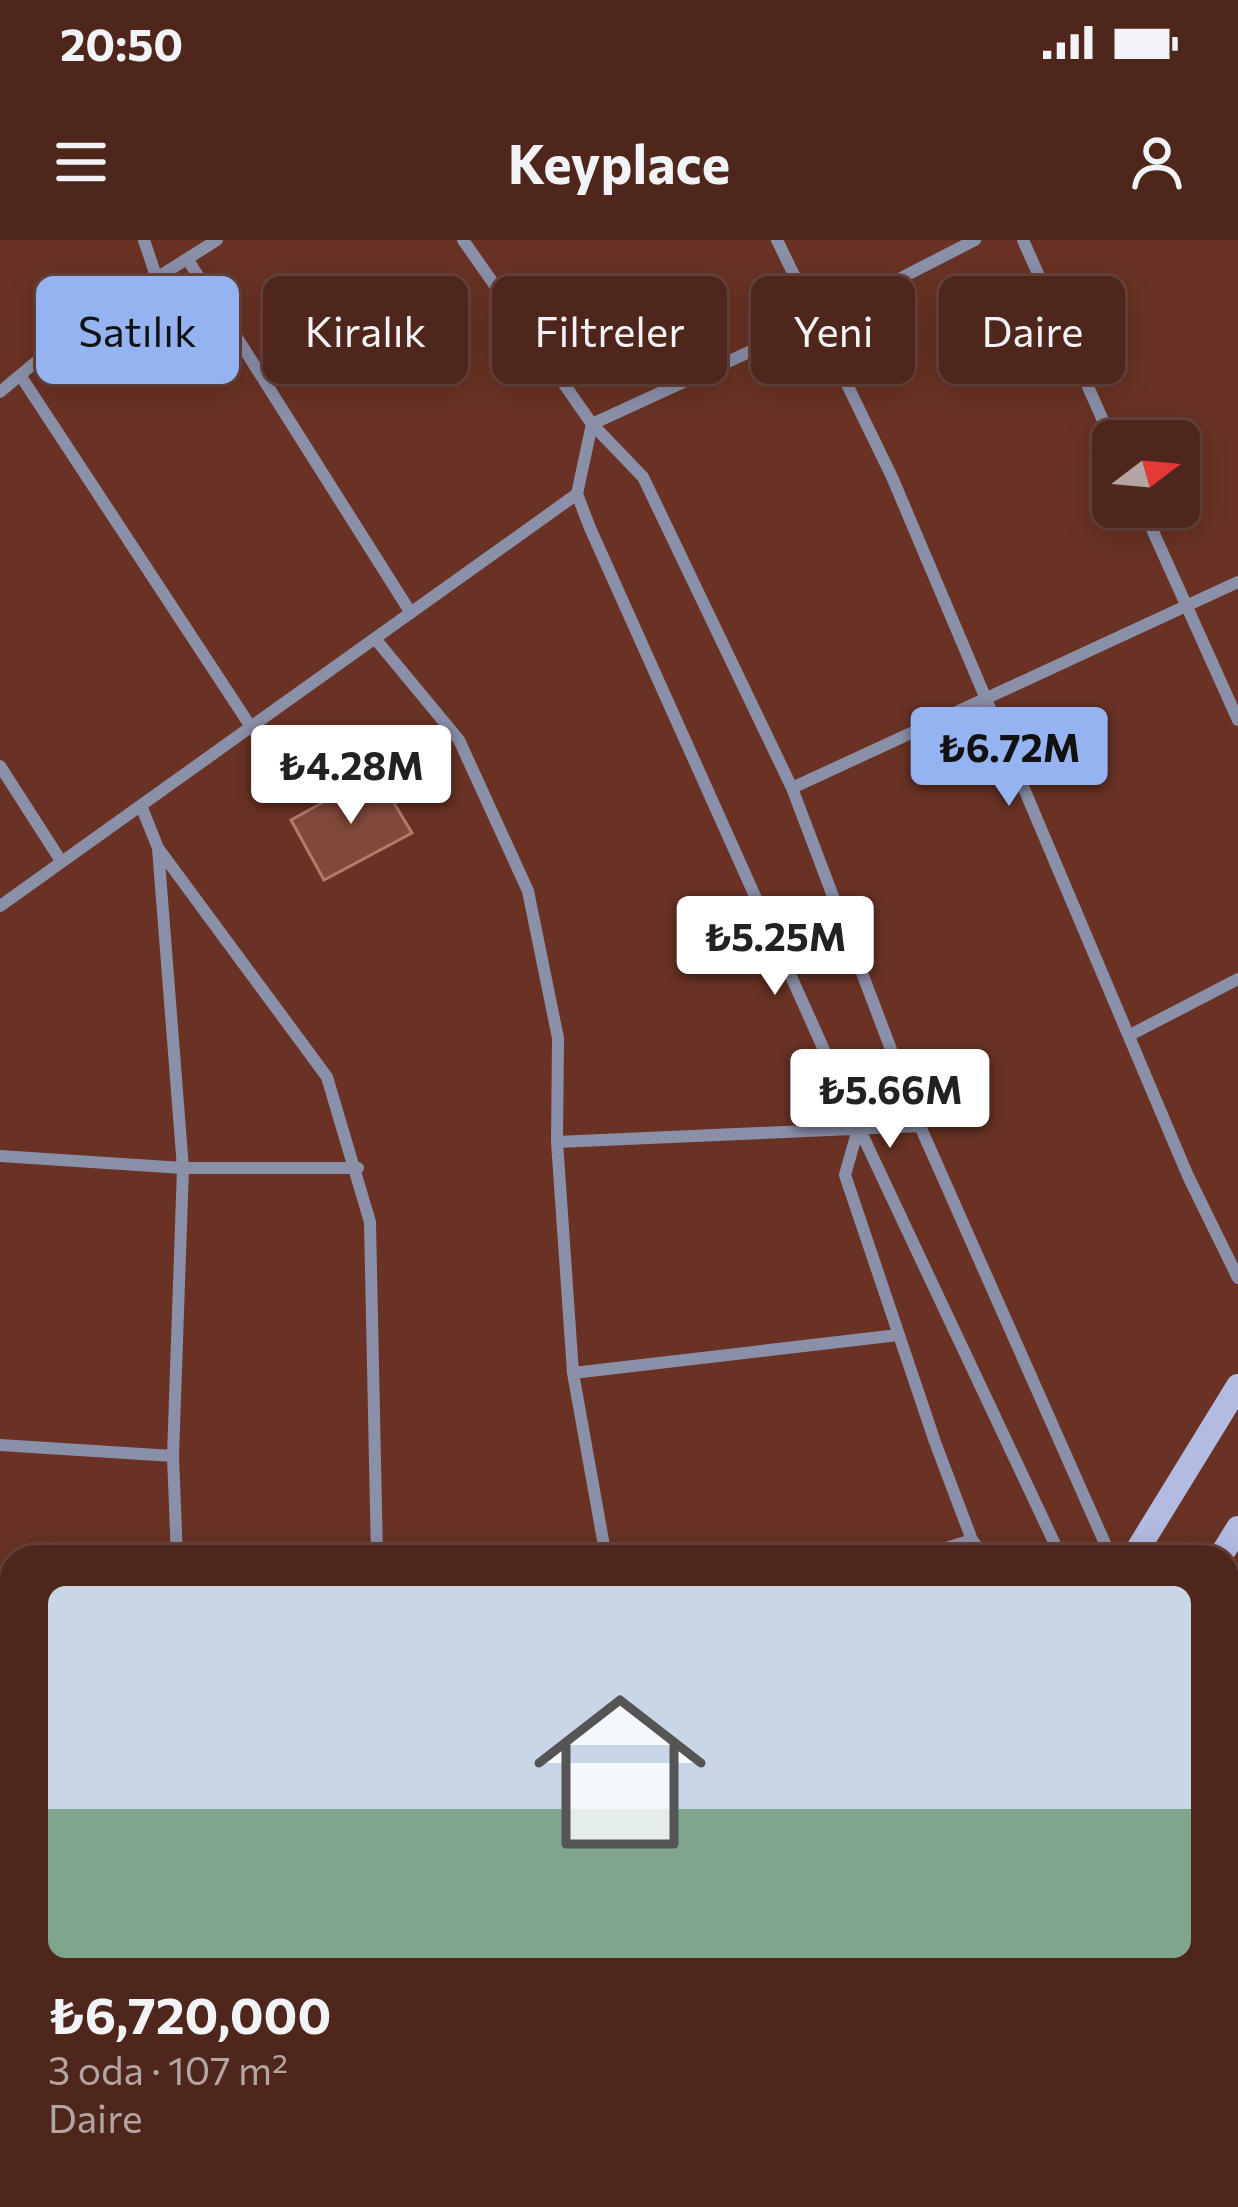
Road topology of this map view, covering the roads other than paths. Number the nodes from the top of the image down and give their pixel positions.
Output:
1 (144, 240) edge
2 (217, 240) edge
3 (464, 240) edge
4 (777, 240) edge
5 (975, 240) edge
6 (1023, 240) edge
7 (188, 260) junction
8 (156, 276) edge
9 (162, 276) edge
10 (796, 276) edge
11 (905, 276) edge
12 (751, 351) edge
13 (36, 365) edge
14 (22, 378) junction
15 (848, 384) edge
16 (0, 392) edge
17 (1103, 420) edge
18 (592, 424) junction
19 (577, 494) junction
20 (1151, 528) edge
21 (1238, 582) edge
22 (1186, 605) junction
23 (409, 610) junction
24 (377, 641) junction
25 (987, 697) junction
26 (1238, 720) edge
27 (253, 730) junction
28 (0, 766) edge
29 (793, 788) junction
30 (142, 808) junction
31 (158, 848) junction
32 (61, 861) junction
33 (0, 906) edge
34 (1238, 980) edge
35 (1130, 1035) junction
36 (920, 1126) junction
37 (859, 1128) junction
38 (557, 1142) junction
39 (0, 1156) edge
40 (183, 1168) junction
41 (358, 1168) junction
42 (1238, 1278) edge
43 (898, 1335) junction
44 (573, 1373) junction
45 (1238, 1386) edge
46 (0, 1445) edge
47 (173, 1456) junction
48 (972, 1540) junction
49 (177, 1545) edge
50 (377, 1545) edge
51 (604, 1545) edge
52 (956, 1545) edge
53 (976, 1545) edge
54 (1054, 1545) edge
55 (1106, 1545) edge
56 (1140, 1545) edge

1 - 8 street
2 - 7 street
3 - 18 street
4 - 10 street
5 - 11 street
6 - 17 street
7 - 9 street
7 - 23 street
12 - 18 street
13 - 14 street
14 - 16 street
14 - 27 street
15 - 25 street
18 - 19 street
18 - 29 street
19 - 23 street
19 - 37 street
20 - 22 street
21 - 22 street
22 - 25 street
22 - 26 street
23 - 24 street
24 - 27 street
24 - 38 street
25 - 29 street
25 - 35 street
27 - 30 street
28 - 32 street
29 - 36 street
30 - 31 street
30 - 32 street
31 - 40 street
31 - 41 street
32 - 33 street
34 - 35 street
35 - 42 street
36 - 37 street
36 - 55 street
37 - 38 street
37 - 43 street
37 - 54 street
38 - 44 street
39 - 40 street
40 - 41 street
40 - 47 street
41 - 50 street
43 - 44 street
43 - 48 street
44 - 51 street
45 - 56 main road
46 - 47 street
47 - 49 street
48 - 52 street
48 - 53 street

